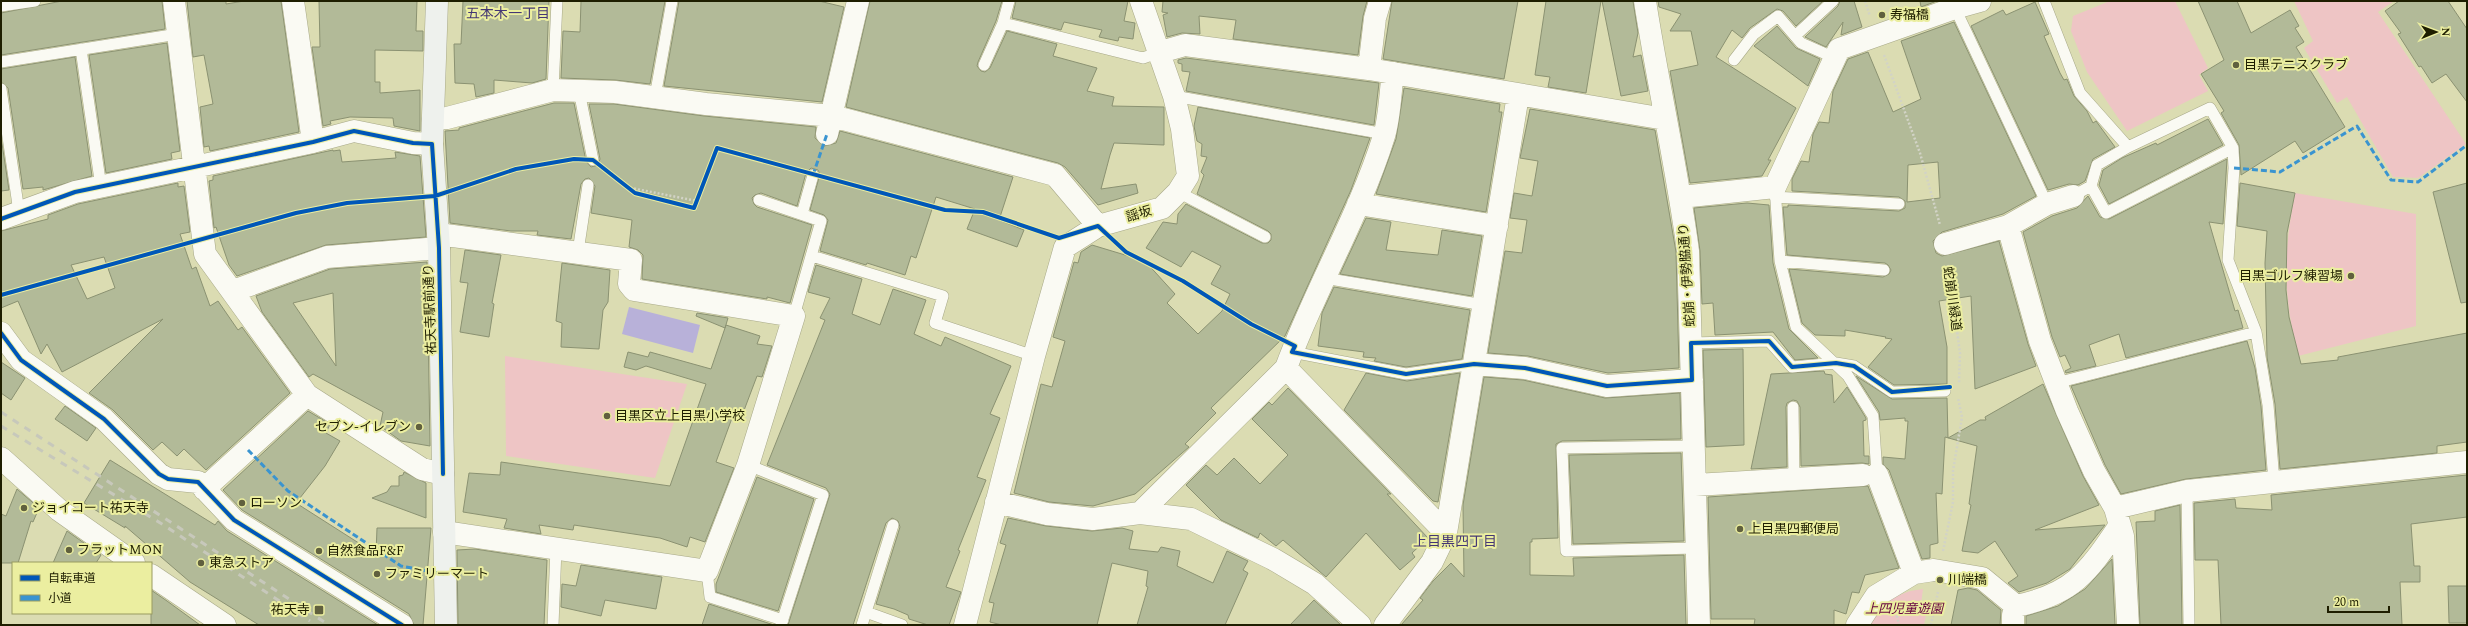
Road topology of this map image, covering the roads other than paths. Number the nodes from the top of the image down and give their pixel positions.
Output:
1 (35, 1) edge
2 (174, 1) edge
3 (293, 1) edge
4 (437, 1) edge
5 (557, 1) edge
6 (672, 1) edge
7 (858, 1) edge
8 (1009, 1) edge
9 (1140, 1) edge
10 (1380, 1) edge
11 (1646, 1) edge
12 (1833, 1) edge
13 (1980, 1) edge
14 (2044, 1) edge
15 (1, 6) edge
16 (1955, 8) junction
17 (1003, 22) junction
18 (178, 34) junction
19 (1795, 36) junction
20 (81, 49) junction
21 (1157, 52) junction
22 (1835, 58) junction
23 (1734, 60) dead end
24 (1, 62) edge
25 (984, 65) dead end
26 (1369, 69) junction
27 (1393, 73) junction
28 (1, 89) edge
29 (552, 90) junction
30 (579, 91) junction
31 (1174, 96) junction
32 (1518, 96) junction
33 (655, 97) junction
34 (1665, 118) junction
35 (433, 119) junction
36 (829, 125) junction
37 (1385, 134) junction
38 (313, 142) junction
39 (432, 144) junction
40 (2128, 147) junction
41 (2233, 148) junction
42 (593, 160) road end
43 (196, 165) junction
44 (814, 175) road end
45 (588, 185) dead end
46 (101, 186) junction
47 (2082, 191) junction
48 (1178, 192) junction
49 (1775, 192) junction
50 (1681, 197) junction
51 (759, 200) dead end
52 (1358, 204) junction
53 (1899, 204) dead end
54 (2047, 204) junction
55 (802, 214) junction
56 (10, 216) edge
57 (1098, 226) junction
58 (1497, 226) junction
59 (2008, 226) junction
60 (1265, 237) dead end
61 (438, 241) junction
62 (1945, 244) road end
63 (578, 252) junction
64 (812, 256) junction
65 (1780, 261) junction
66 (1884, 270) dead end
67 (1324, 278) junction
68 (233, 291) junction
69 (1484, 305) junction
70 (794, 316) junction
71 (2256, 332) junction
72 (1, 333) edge
73 (1691, 343) junction
74 (1034, 356) junction
75 (1289, 360) junction
76 (1836, 363) junction
77 (1474, 364) junction
78 (1692, 380) junction
79 (2056, 384) junction
80 (1944, 392) dead end
81 (308, 395) junction
82 (1793, 407) dead end
83 (1694, 446) junction
84 (1, 458) edge
85 (2467, 462) edge
86 (748, 465) junction
87 (443, 474) junction
88 (1870, 474) junction
89 (1794, 479) junction
90 (2274, 482) junction
91 (1695, 485) junction
92 (204, 489) junction
93 (2187, 491) junction
94 (996, 502) junction
95 (1140, 513) junction
96 (2118, 516) junction
97 (893, 525) dead end
98 (444, 532) junction
99 (1446, 533) junction
100 (556, 548) junction
101 (1696, 548) junction
102 (133, 562) edge
103 (707, 571) junction
104 (1927, 572) junction
105 (152, 576) edge
106 (866, 612) junction
107 (2015, 615) edge
108 (782, 622) edge
109 (225, 625) edge
110 (402, 625) edge
111 (446, 625) edge
112 (553, 625) edge
113 (862, 625) edge
114 (902, 625) edge
115 (965, 625) edge
116 (1360, 625) edge
117 (1385, 625) edge
118 (1698, 625) edge
119 (1857, 625) edge
120 (2128, 625) edge
121 (2189, 625) edge

1 - 15 lane
2 - 18 street
3 - 38 street
4 - 35 street, 祐天寺駅前通り
5 - 29 lane
6 - 33 lane
7 - 36 street
8 - 17 lane
9 - 21 street, 謡坂
10 - 26 street
11 - 34 street, 蛇崩・伊勢脇通り
12 - 19 lane
13 - 16 street
14 - 40 lane
16 - 22 street
16 - 54 lane
17 - 21 lane
17 - 25 lane
18 - 20 lane
18 - 43 street
19 - 22 lane
19 - 23 lane
20 - 24 lane
20 - 46 lane
21 - 26 street
21 - 31 street, 謡坂
22 - 49 street
26 - 27 street
27 - 32 street
27 - 37 street
28 - 56 lane
29 - 30 street
29 - 35 street
30 - 33 street
30 - 42 lane
31 - 37 lane
31 - 48 street, 謡坂
32 - 34 street
32 - 58 street
33 - 36 street
34 - 50 street, 蛇崩・伊勢脇通り
35 - 39 street, 祐天寺駅前通り
36 - 57 street
37 - 52 street
38 - 39 street
38 - 43 street
39 - 61 street, 祐天寺駅前通り
40 - 41 lane
40 - 47 lane
41 - 47 lane
41 - 71 lane
43 - 46 street
43 - 68 street
44 - 55 lane
45 - 63 lane
46 - 56 street
47 - 54 street
48 - 57 street, 謡坂
48 - 60 lane
49 - 50 street
49 - 53 lane
49 - 65 lane
50 - 73 street, 蛇崩・伊勢脇通り
51 - 55 lane
52 - 58 street
52 - 67 street
54 - 59 street
55 - 64 lane
57 - 74 street, 謡坂
58 - 69 street
59 - 62 street
59 - 79 street
61 - 63 street
61 - 68 street
61 - 87 street, 祐天寺駅前通り
63 - 70 street
64 - 70 lane
64 - 74 lane
65 - 66 lane
65 - 76 lane
67 - 69 lane
67 - 75 street
68 - 81 street
69 - 77 street
70 - 86 street
71 - 79 lane
71 - 90 lane
72 - 92 street
73 - 76 lane
73 - 78 street, 蛇崩・伊勢脇通り
74 - 94 street, 謡坂
75 - 77 lane
75 - 95 street
75 - 99 street
76 - 80 lane
76 - 88 lane
77 - 78 street
77 - 99 street
78 - 83 street, 蛇崩・伊勢脇通り
79 - 96 street
81 - 87 street
81 - 92 street
82 - 89 lane
83 - 91 street, 蛇崩・伊勢脇通り
83 - 101 lane
84 - 102 street
85 - 90 street
86 - 103 street
86 - 108 lane
87 - 98 street, 祐天寺駅前通り
88 - 89 street
88 - 104 street
89 - 91 street
90 - 93 street
91 - 101 street, 蛇崩・伊勢脇通り
92 - 110 street
93 - 96 street
93 - 121 lane
94 - 95 street
94 - 115 street, 謡坂
95 - 116 street
96 - 107 street
96 - 120 street
97 - 106 lane
98 - 100 street
98 - 111 street, 祐天寺駅前通り
99 - 117 street
100 - 103 street
100 - 112 lane
101 - 118 street, 蛇崩・伊勢脇通り
103 - 108 lane
104 - 107 street
104 - 119 street
105 - 109 street
106 - 113 lane
106 - 114 lane

